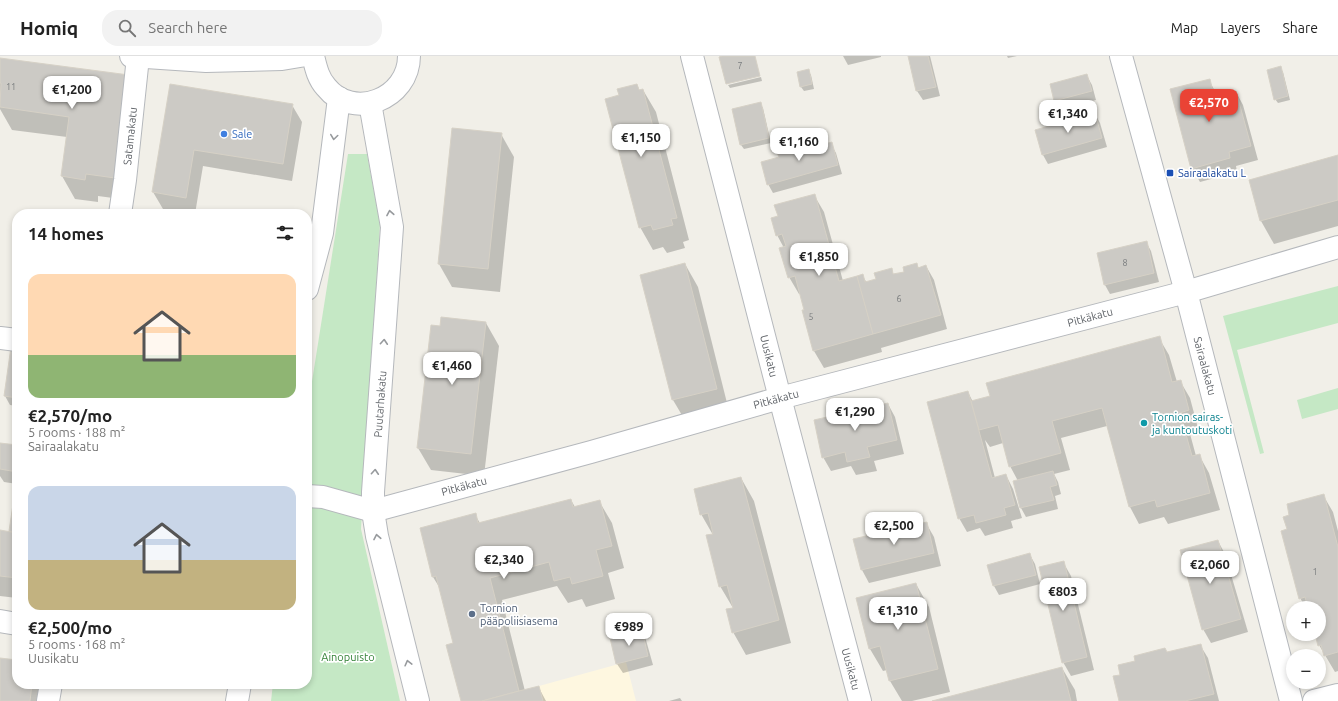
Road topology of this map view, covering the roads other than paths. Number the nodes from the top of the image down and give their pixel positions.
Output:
1 (300, 56) edge
2 (313, 56) edge
3 (692, 56) edge
4 (1121, 56) edge
5 (135, 57) edge
6 (412, 57) edge
7 (339, 98) junction
8 (370, 103) junction
9 (121, 209) edge
10 (1338, 248) edge
11 (312, 270) edge
12 (1186, 292) junction
13 (0, 338) edge
14 (12, 339) edge
15 (780, 398) junction
16 (312, 496) edge
17 (373, 511) junction
18 (0, 621) edge
19 (12, 623) edge
20 (50, 689) edge
21 (239, 689) edge
22 (1338, 695) edge
23 (48, 701) edge
24 (237, 701) edge
25 (418, 701) edge
26 (860, 701) edge
27 (1291, 701) edge
28 (1314, 701) edge

1 - 5 street
2 - 7 street
3 - 15 street, Uusikatu
4 - 12 street, Sairaalakatu
5 - 9 street, Satamakatu
6 - 8 street
7 - 8 street
7 -> 11 street
17 -> 8 street, Puutarhakatu
10 - 12 street, Pitkäkatu
12 - 15 street, Pitkäkatu
12 - 27 street, Sairaalakatu
13 - 14 street
15 - 17 street, Pitkäkatu
15 - 26 street, Uusikatu
16 - 17 street
25 -> 17 street, Puutarhakatu
18 - 19 street
20 - 23 street
21 - 24 street
22 - 28 street

